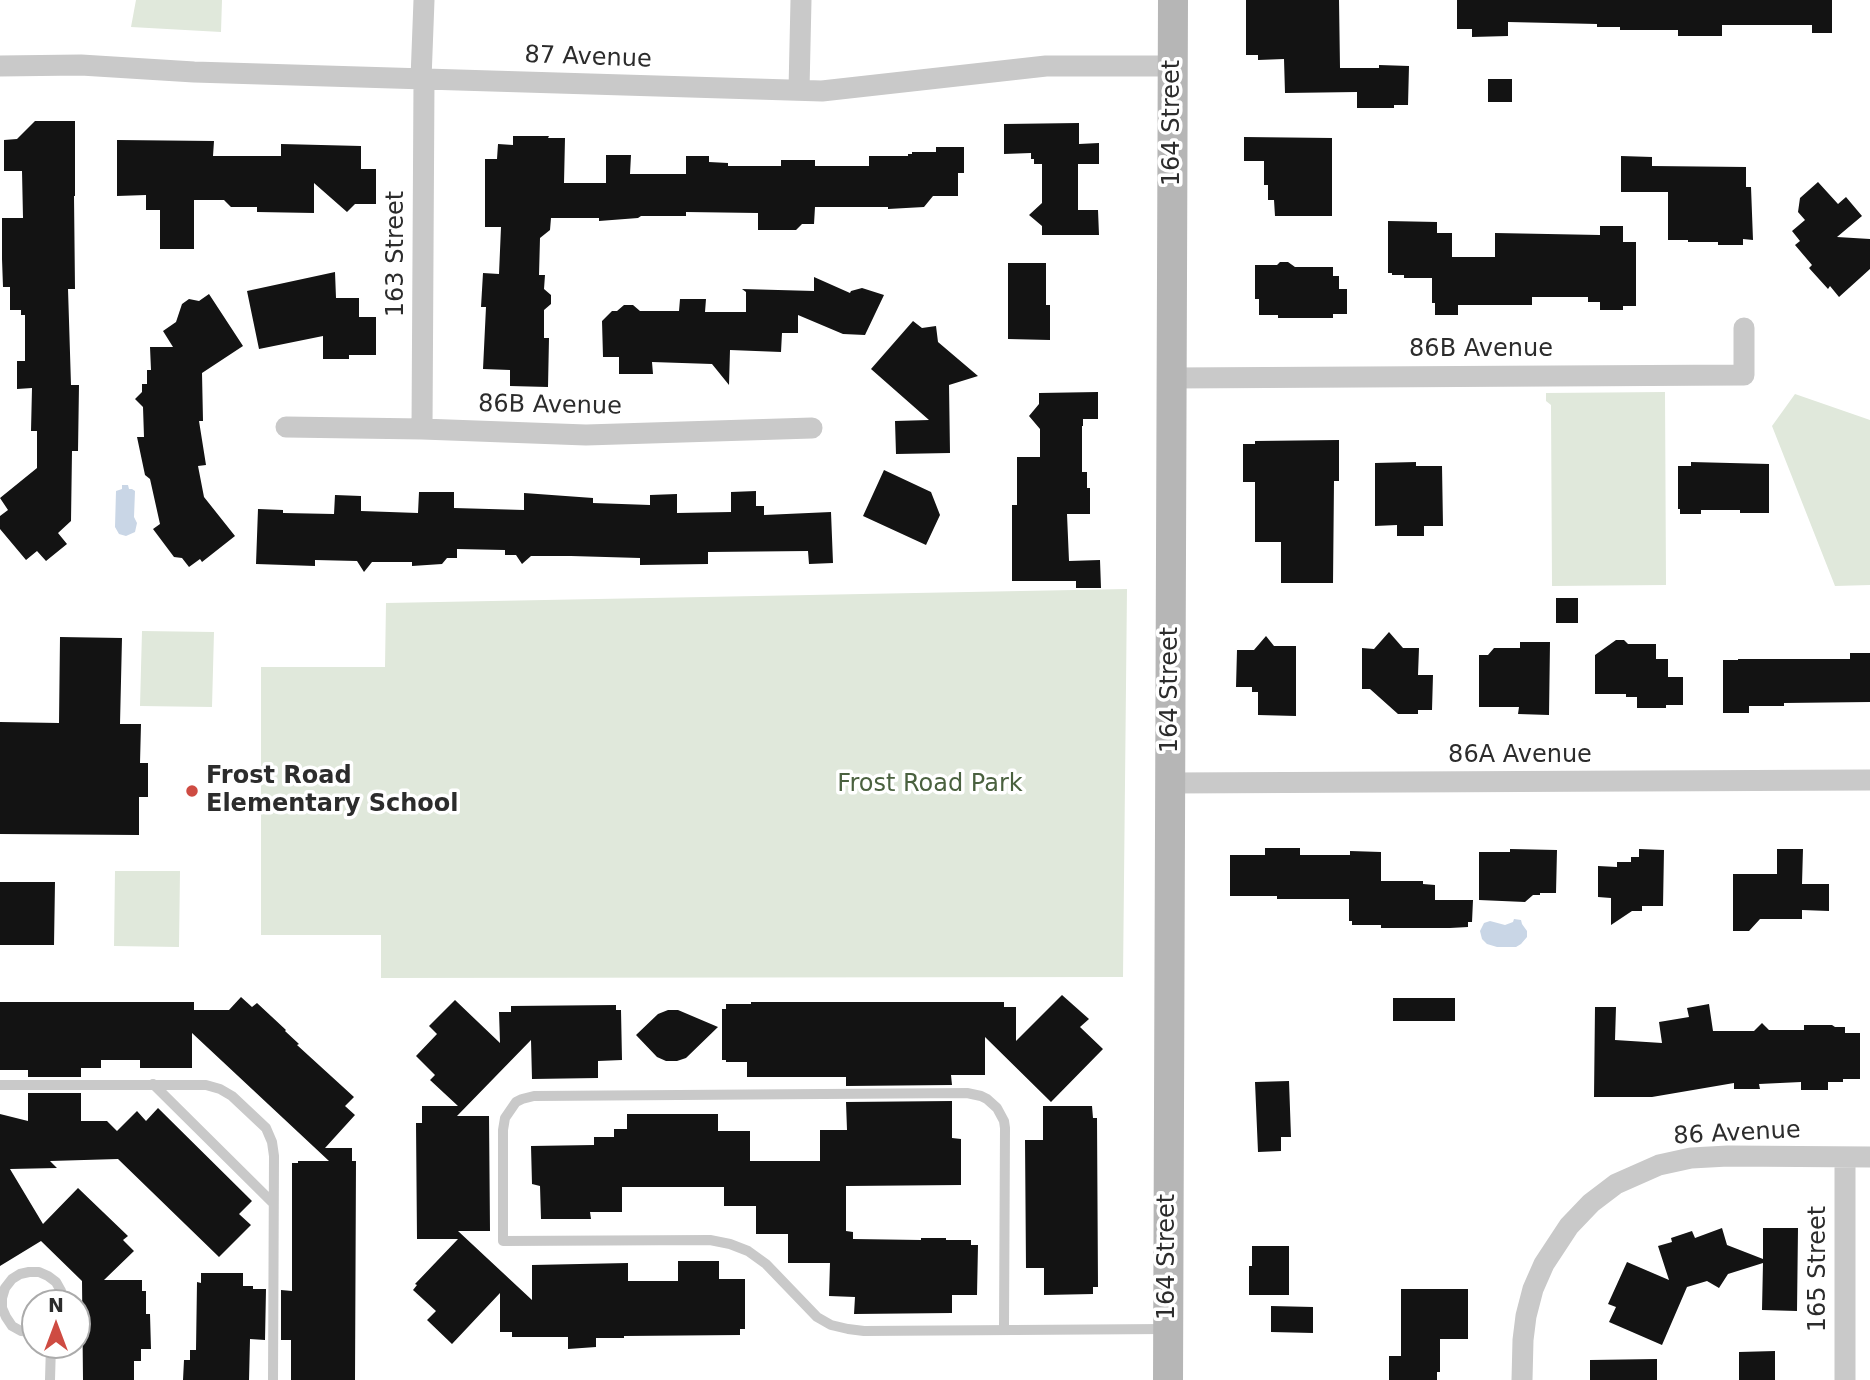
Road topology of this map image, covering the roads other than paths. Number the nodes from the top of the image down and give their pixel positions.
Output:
1 (424, 0) edge
2 (801, 0) edge
3 (1173, 0) edge
4 (0, 66) edge
5 (1173, 66) junction
6 (423, 79) junction
7 (799, 90) junction
8 (1744, 328) dead end
9 (1172, 378) junction
10 (286, 427) dead end
11 (812, 428) dead end
12 (422, 429) junction
13 (1870, 780) edge
14 (1170, 783) junction
15 (153, 1084) junction
16 (0, 1085) edge
17 (1845, 1157) junction
18 (1870, 1157) edge
19 (273, 1203) junction
20 (60, 1289) edge
21 (1004, 1329) junction
22 (1168, 1329) junction
23 (21, 1331) edge
24 (51, 1359) edge
25 (50, 1380) edge
26 (272, 1380) edge
27 (1168, 1380) edge
28 (1522, 1380) edge
29 (1846, 1380) edge

1 - 6 street, 163 Street
2 - 7 street
3 - 5 street, 164 Street
4 - 6 street, 87 Avenue
5 - 7 street, 87 Avenue
5 - 9 street, 164 Street
6 - 7 street, 87 Avenue
6 - 12 street, 163 Street
8 - 9 street, 86B Avenue
9 - 14 street, 164 Street
10 - 12 street, 86B Avenue
11 - 12 street, 86B Avenue
13 - 14 street, 86A Avenue
14 - 22 street, 164 Street
15 - 16 lane
15 - 19 lane
15 - 19 lane
17 - 18 street, 86 Avenue
17 - 28 street, 86 Avenue
17 - 29 street, 165 Street
19 - 26 lane
20 - 23 lane
21 - 21 lane
21 - 22 lane
22 - 27 street, 164 Street
24 - 25 lane

